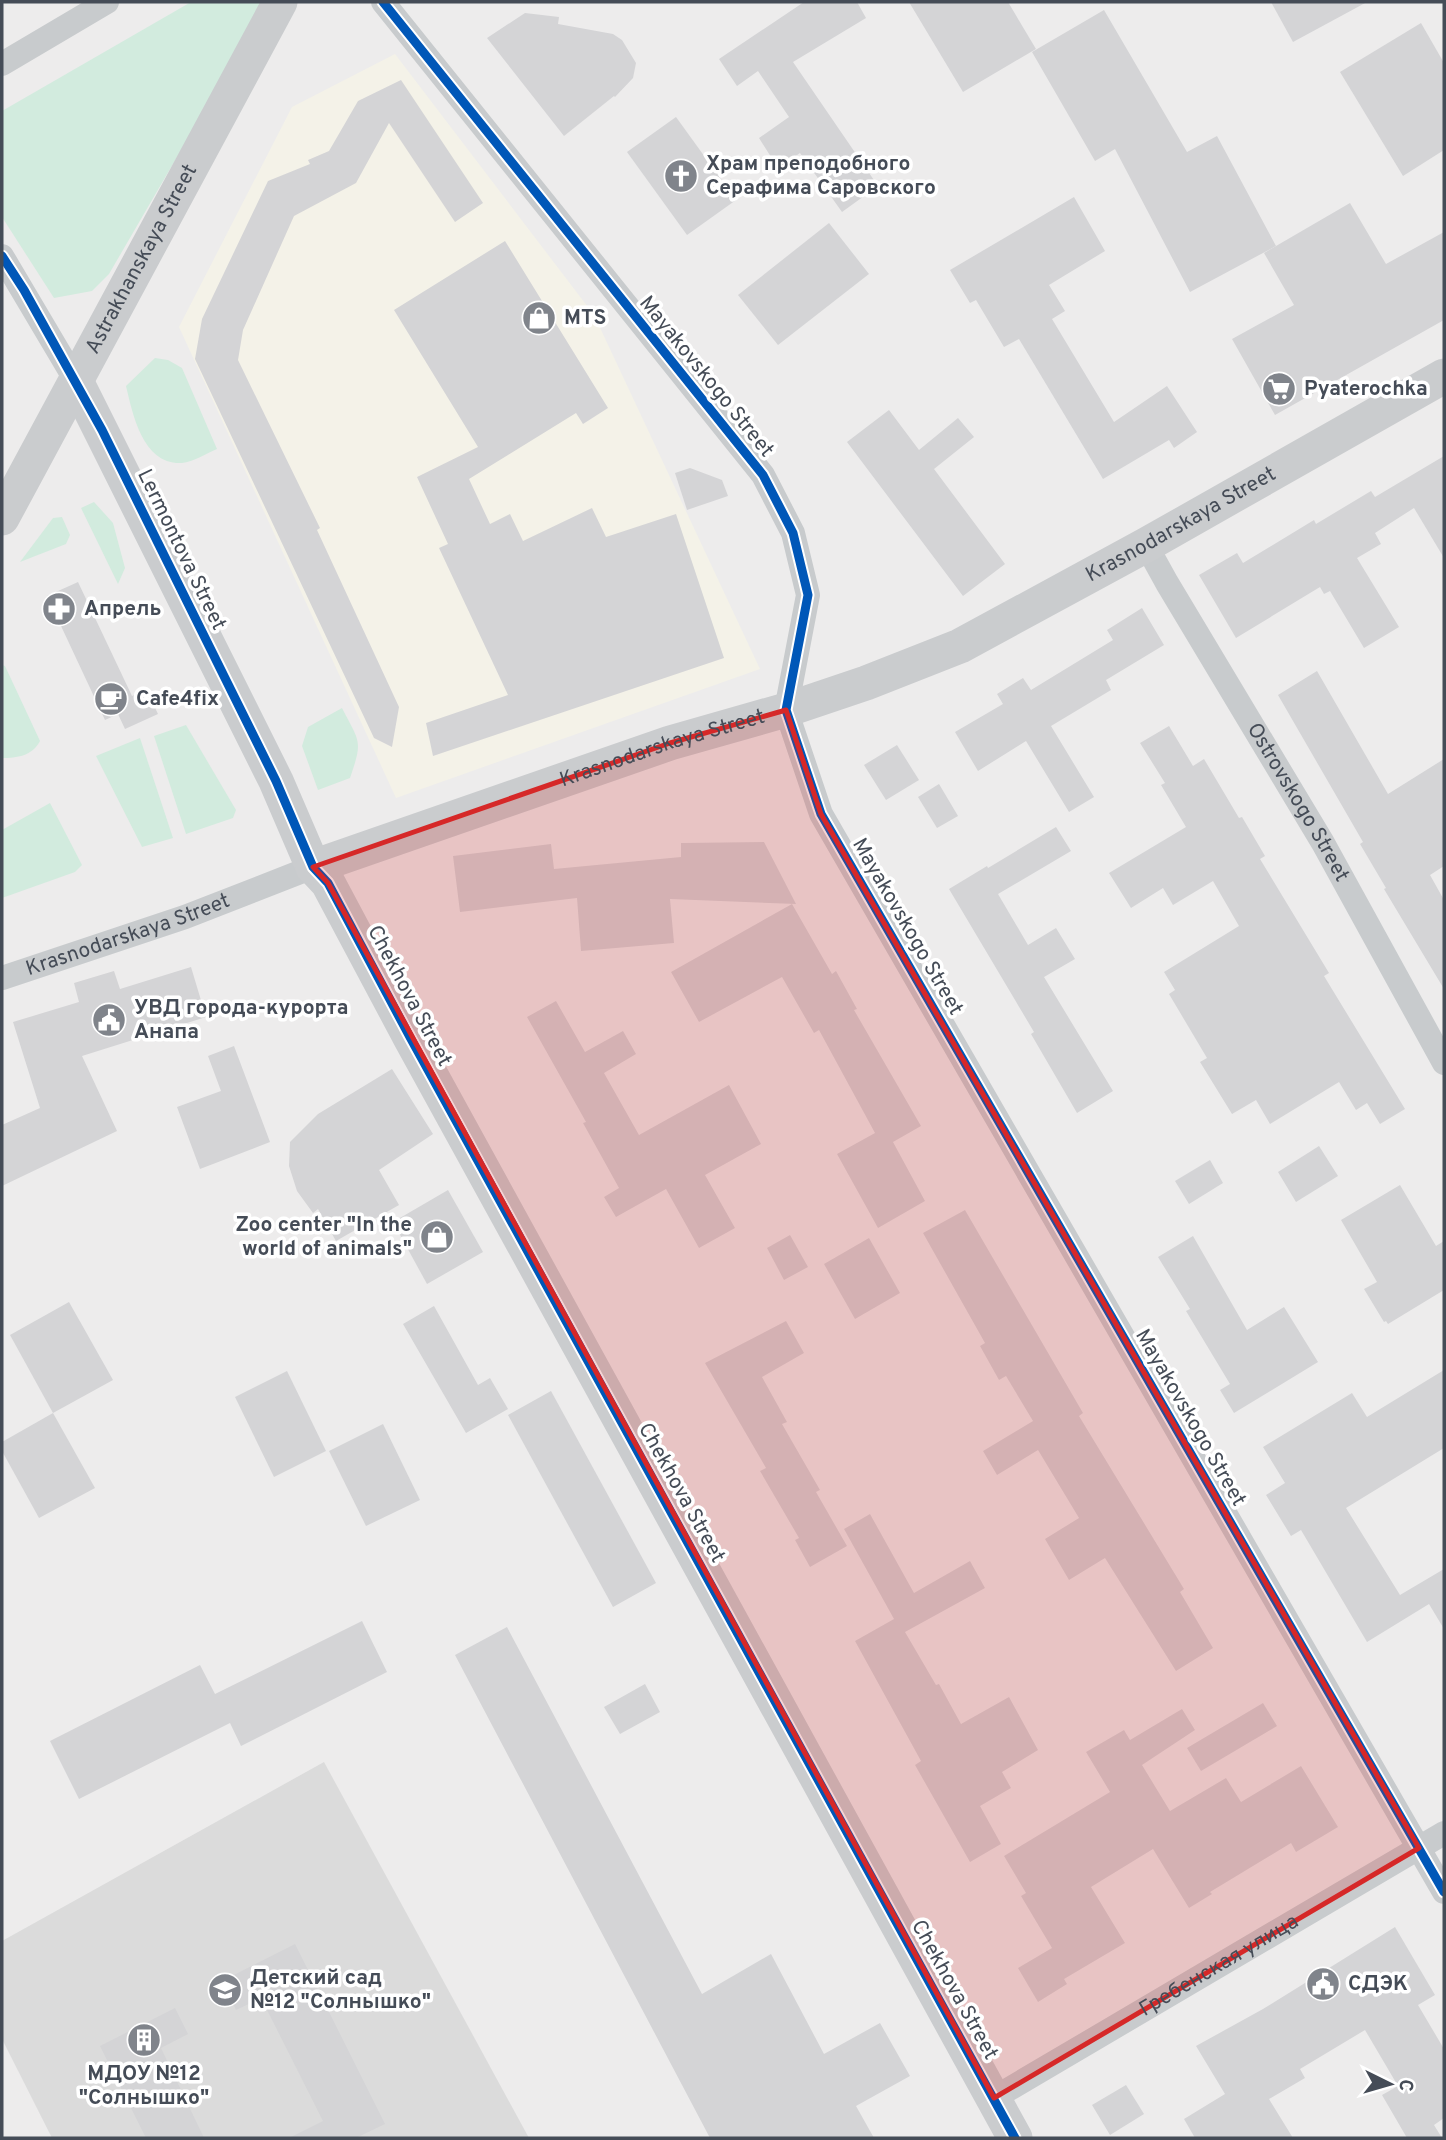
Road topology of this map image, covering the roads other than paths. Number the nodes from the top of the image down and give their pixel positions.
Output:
1 (107, 2) edge
2 (280, 2) edge
3 (383, 2) edge
4 (2, 64) edge
5 (2, 256) edge
6 (1444, 376) edge
7 (76, 381) junction
8 (2, 518) edge
9 (1146, 545) junction
10 (786, 710) junction
11 (313, 867) junction
12 (2, 978) edge
13 (1444, 1063) edge
14 (1444, 1833) edge
15 (1419, 1848) junction
16 (1444, 1892) edge
17 (994, 2098) junction
18 (1015, 2138) edge

1 - 4 street
2 - 7 street, Astrakhanskaya Street
3 - 10 street, Mayakovskogo Street
5 - 7 street, Lermontova Street
6 - 9 street, Krasnodarskaya Street
7 - 8 street, Astrakhanskaya Street
7 - 11 street, Lermontova Street
9 - 10 street, Krasnodarskaya Street
9 - 13 street, Ostrovskogo Street
10 - 11 street, Krasnodarskaya Street
10 - 15 street, Mayakovskogo Street
11 - 12 street, Krasnodarskaya Street
11 - 17 street, Chekhova Street
14 - 15 street, Гребенская улица
15 - 16 street, Mayakovskogo Street
15 - 17 street, Гребенская улица
17 - 18 street, Chekhova Street

